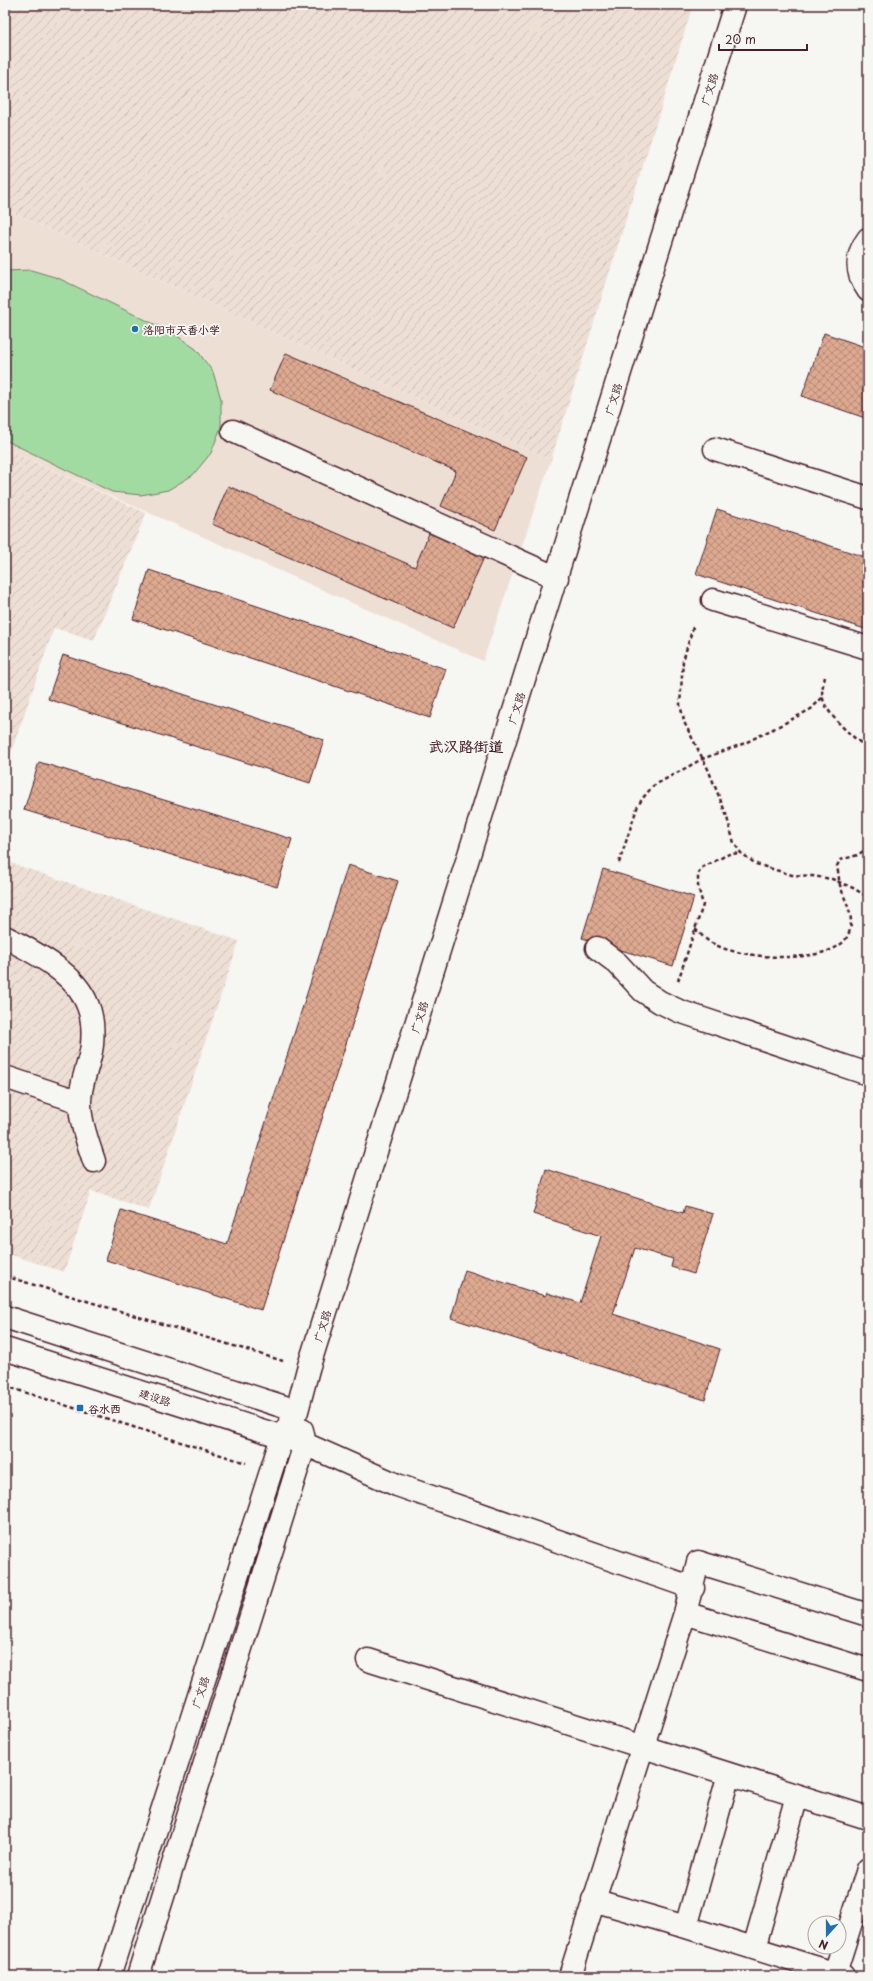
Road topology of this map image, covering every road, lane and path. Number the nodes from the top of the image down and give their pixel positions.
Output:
1 (735, 5) edge
2 (868, 239) edge
3 (868, 290) edge
4 (233, 431) dead end
5 (715, 449) dead end
6 (868, 498) edge
7 (557, 578) junction
8 (713, 600) dead end
9 (694, 627) dead end
10 (868, 648) edge
11 (825, 677) dead end
12 (823, 697) junction
13 (868, 748) edge
14 (702, 758) junction
15 (868, 847) edge
16 (741, 853) junction
17 (619, 863) dead end
18 (840, 882) junction
19 (868, 897) edge
20 (695, 928) junction
21 (5, 937) edge
22 (597, 948) dead end
23 (679, 1011) junction
24 (868, 1074) edge
25 (5, 1077) edge
26 (80, 1102) junction
27 (94, 1161) dead end
28 (5, 1276) edge
29 (5, 1317) edge
30 (5, 1349) edge
31 (308, 1369) junction
32 (5, 1386) edge
33 (297, 1411) junction
34 (282, 1437) junction
35 (305, 1444) junction
36 (272, 1472) junction
37 (693, 1588) junction
38 (685, 1613) junction
39 (868, 1615) edge
40 (368, 1660) dead end
41 (868, 1670) edge
42 (643, 1746) junction
43 (729, 1774) junction
44 (797, 1796) junction
45 (868, 1818) edge
46 (868, 1869) edge
47 (593, 1900) junction
48 (686, 1927) junction
49 (754, 1948) junction
50 (839, 1975) edge
51 (109, 1976) edge
52 (138, 1976) edge
53 (570, 1976) edge

1 - 7 street, 广文路
2 - 3 street
4 - 7 street
5 - 6 street
7 - 31 street, 广文路
8 - 10 street
9 - 14 path
11 - 12 path
12 - 13 path
12 - 14 path
14 - 16 path
14 - 17 path
15 - 18 path
16 - 18 path
16 - 20 path
18 - 19 path
18 - 20 path
20 - 23 path
21 - 26 street
22 - 23 street
23 - 24 street
25 - 26 street
26 - 27 street
28 - 31 path
29 - 33 street
30 - 34 street, 建设路
31 - 33 street, 广文路
32 - 36 path
33 - 34 street, 广文路
33 - 35 street, 广文路
34 - 35 street, 建设路
34 - 36 street, 广文路
35 - 37 street, 建设路
35 - 52 street
36 - 51 street, 广文路
37 - 38 street
37 - 39 street
38 - 41 street
38 - 42 street
40 - 42 street
42 - 43 street
42 - 47 street
43 - 44 street
43 - 48 street
44 - 45 street
44 - 49 street
46 - 50 street
47 - 48 street
47 - 53 street
48 - 49 street
49 - 50 street

